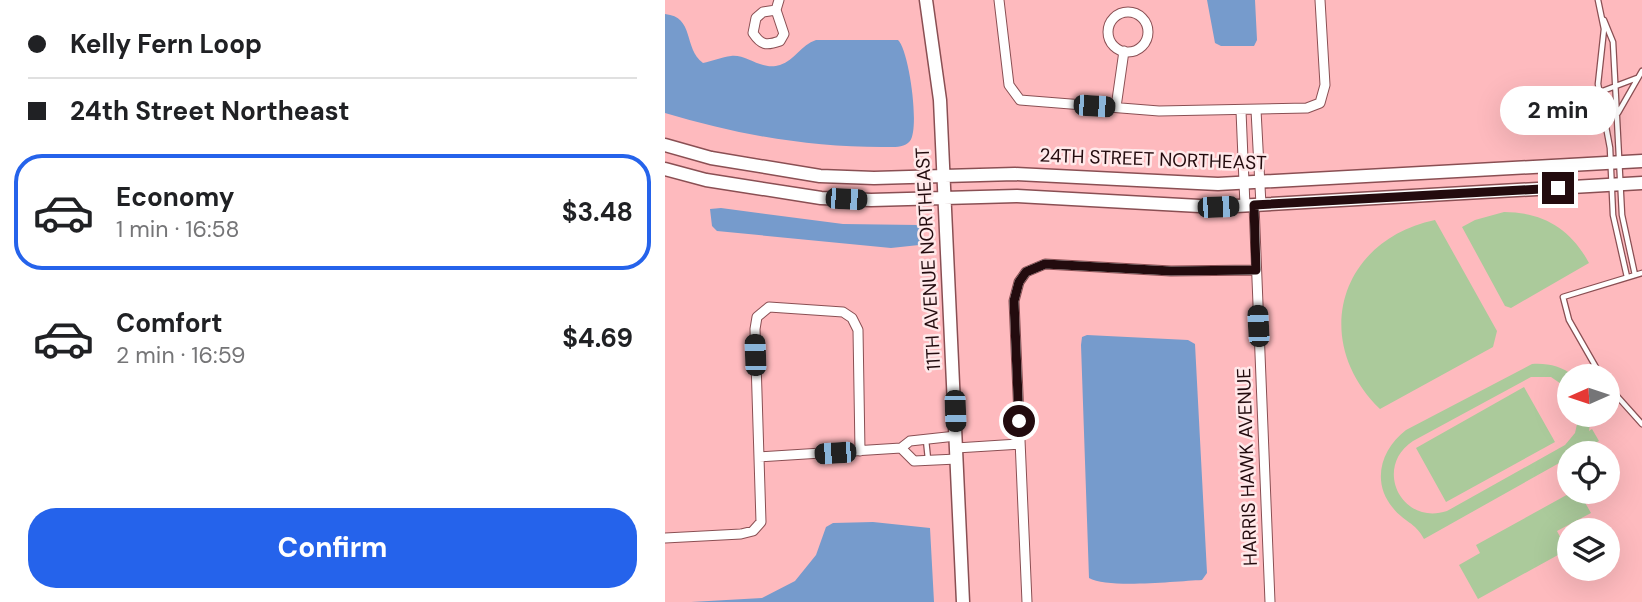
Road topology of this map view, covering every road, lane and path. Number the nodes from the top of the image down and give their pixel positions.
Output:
1 (926, 0) edge
2 (999, 0) edge
3 (1320, 0) edge
4 (1598, 0) edge
5 (1603, 19) junction
6 (1124, 51) junction
7 (1642, 71) edge
8 (1638, 78) junction
9 (1617, 85) junction
10 (1600, 92) junction
11 (1116, 107) junction
12 (1256, 110) junction
13 (1241, 111) junction
14 (1618, 114) junction
15 (665, 145) edge
16 (1642, 161) edge
17 (1615, 162) junction
18 (665, 169) edge
19 (944, 177) junction
20 (1244, 183) junction
21 (1259, 183) junction
22 (1642, 183) edge
23 (1616, 184) junction
24 (945, 198) junction
25 (1253, 205) junction
26 (1256, 270) junction
27 (1642, 272) edge
28 (1635, 275) junction
29 (1627, 278) junction
30 (1594, 364) edge
31 (1621, 401) edge
32 (1642, 424) edge
33 (926, 439) junction
34 (1020, 444) junction
35 (901, 448) junction
36 (956, 448) junction
37 (860, 451) junction
38 (759, 457) junction
39 (928, 460) junction
40 (665, 538) edge
41 (963, 602) edge
42 (1027, 602) edge
43 (1270, 602) edge

1 - 19 street, 11TH AVENUE NORTHEAST
2 - 11 street
3 - 12 street
4 - 5 lane
5 - 9 lane
5 - 10 lane
6 - 6 street
6 - 11 street
7 - 8 lane
8 - 9 lane
8 - 14 lane
9 - 10 lane
9 - 14 lane
10 - 17 lane
11 - 13 street
12 - 13 street
12 - 21 street
13 - 20 street
14 - 17 lane
15 - 19 street, 24TH STREET NORTHEAST
16 - 17 street, 24TH STREET NORTHEAST
17 - 21 street, 24TH STREET NORTHEAST
17 - 23 lane
17 - 23 lane
18 - 24 street
19 - 20 street, 24TH STREET NORTHEAST
19 - 24 street, 11TH AVENUE NORTHEAST
20 - 21 street, 24TH STREET NORTHEAST
20 - 25 street
21 - 25 street
22 - 23 street
23 - 25 street
23 - 28 lane
23 - 29 lane
24 - 25 street
24 - 36 street, 11TH AVENUE NORTHEAST
25 - 26 street, HARRIS HAWK AVENUE
26 - 34 street
26 - 43 street, HARRIS HAWK AVENUE
27 - 28 lane
28 - 29 lane
29 - 30 lane
31 - 32 lane
33 - 35 street
33 - 36 street
33 - 39 lane
34 - 36 street
34 - 42 street
35 - 37 street
35 - 39 street
36 - 39 street
36 - 41 street, 11TH AVENUE NORTHEAST
37 - 38 street
37 - 38 street
38 - 40 street

